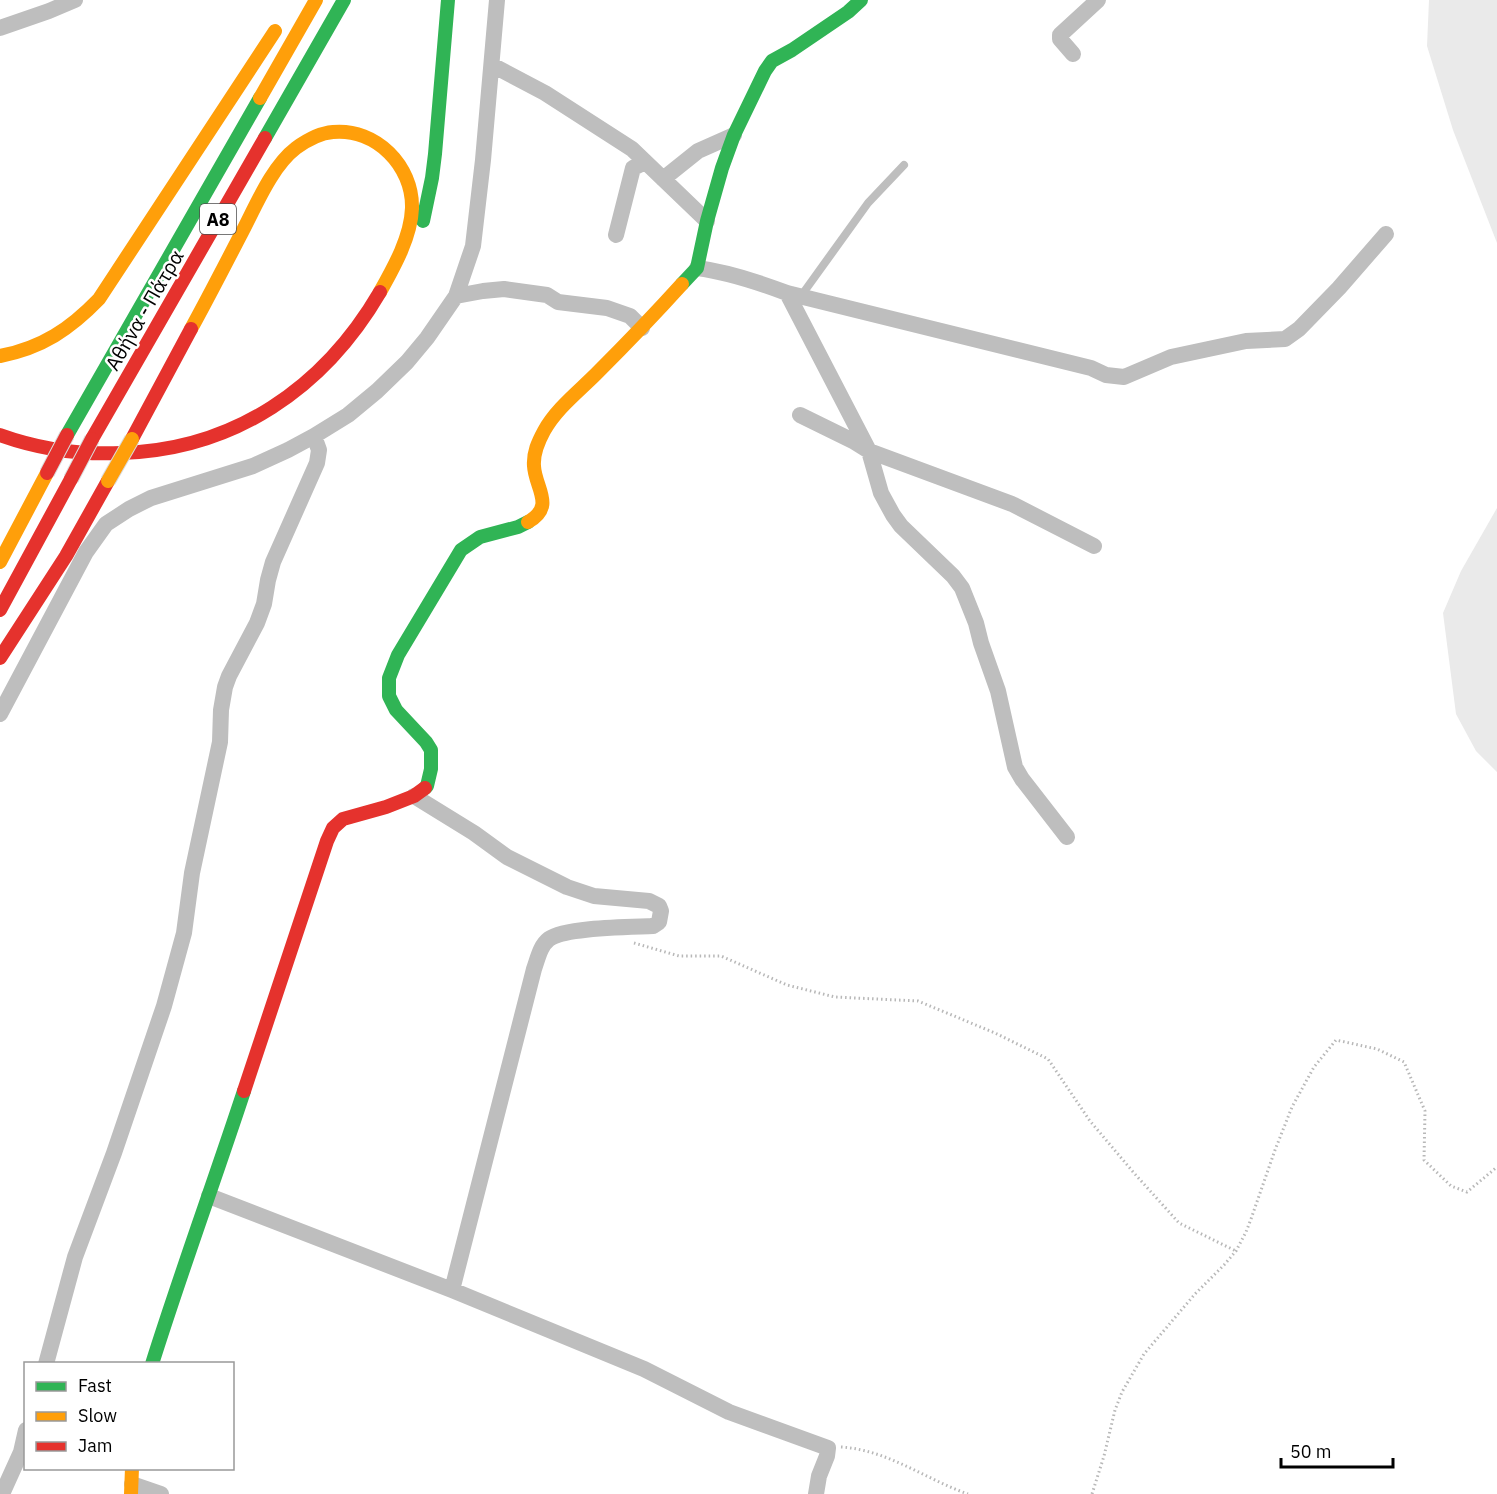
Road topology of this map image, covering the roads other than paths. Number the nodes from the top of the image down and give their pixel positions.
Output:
1 (75, 0) edge
2 (316, 0) edge
3 (344, 0) edge
4 (448, 0) edge
5 (496, 0) edge
6 (861, 0) edge
7 (1098, 0) edge
8 (283, 20) dead end
9 (0, 28) edge
10 (1073, 54) dead end
11 (492, 65) junction
12 (734, 135) junction
13 (645, 162) junction
14 (904, 165) dead end
15 (663, 179) junction
16 (707, 221) junction
17 (1386, 234) dead end
18 (616, 235) dead end
19 (697, 268) junction
20 (394, 293) dead end
21 (794, 294) junction
22 (456, 296) junction
23 (642, 327) junction
24 (0, 356) edge
25 (800, 415) dead end
26 (0, 435) edge
27 (314, 436) junction
28 (869, 451) junction
29 (38, 462) dead end
30 (132, 467) dead end
31 (1094, 546) dead end
32 (0, 562) edge
33 (0, 610) edge
34 (0, 658) edge
35 (0, 714) edge
36 (414, 796) junction
37 (1066, 837) dead end
38 (209, 1196) junction
39 (452, 1290) junction
40 (47, 1362) edge
41 (153, 1362) edge
42 (24, 1439) edge
43 (131, 1482) edge
44 (2, 1494) edge
45 (161, 1494) edge
46 (816, 1494) edge

1 - 9 street
2 - 32 main road, Αθήνα - Πάτρα / Α8, bridge
3 - 33 main road, Αθήνα - Πάτρα / Α8, bridge
4 - 20 main road
5 - 11 street
6 - 12 main road
7 - 10 street
8 - 24 main road
11 - 13 street
11 - 22 street
12 - 15 street
12 - 16 main road
13 - 15 street
13 - 18 street
14 - 21 lane
15 - 16 street
16 - 19 main road
17 - 21 street
19 - 21 street
19 - 23 main road
21 - 28 street
22 - 23 street
22 - 27 street
23 - 36 main road
25 - 28 street
26 - 34 main road, bridge
27 - 35 street
27 - 40 street
28 - 31 street
28 - 37 street
29 - 30 main road
36 - 38 main road
36 - 39 street
38 - 39 street
38 - 41 main road
39 - 46 street
42 - 44 street
43 - 45 street

